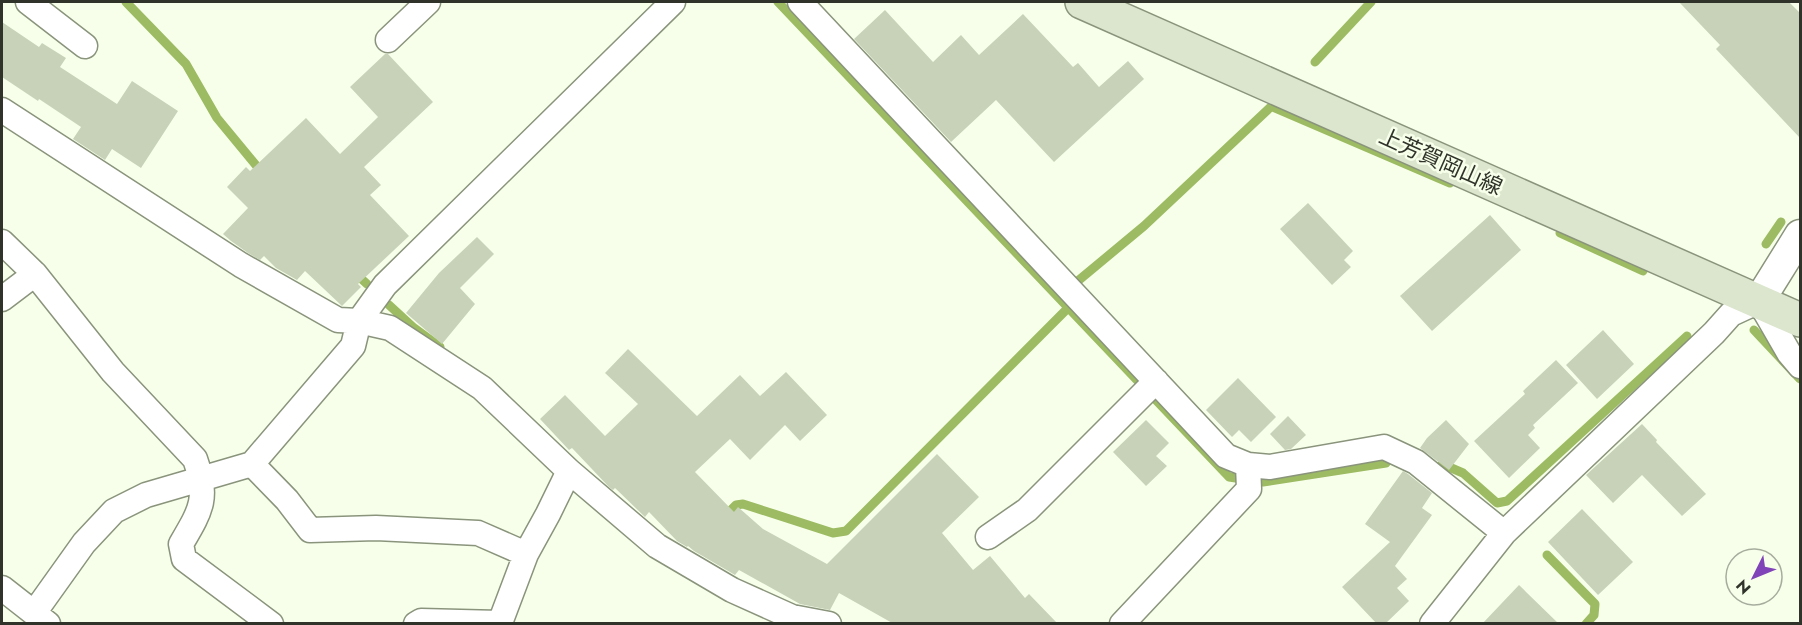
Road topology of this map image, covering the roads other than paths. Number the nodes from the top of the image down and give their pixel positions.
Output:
1 (28, 2) edge
2 (428, 2) edge
3 (673, 2) edge
4 (800, 2) edge
5 (1082, 2) edge
6 (388, 40) dead end
7 (86, 46) dead end
8 (2, 110) edge
9 (1800, 235) edge
10 (2, 242) edge
11 (35, 274) junction
12 (2, 299) edge
13 (1759, 301) junction
14 (1800, 320) edge
15 (359, 321) junction
16 (1800, 366) edge
17 (1149, 388) junction
18 (252, 464) junction
19 (569, 471) junction
20 (1248, 476) junction
21 (202, 478) junction
22 (1503, 533) junction
23 (988, 537) dead end
24 (526, 554) junction
25 (2, 588) edge
26 (41, 618) edge
27 (267, 622) edge
28 (416, 624) edge
29 (829, 624) edge
30 (1122, 624) edge
31 (1432, 624) edge

1 - 7 street
2 - 6 street
3 - 15 street
4 - 17 street
5 - 13 main road, 上芳賀岡山線
8 - 15 street
9 - 13 street
10 - 11 street
11 - 12 street
11 - 21 street
13 - 14 main road, 上芳賀岡山線
13 - 16 street
13 - 22 street
15 - 18 street
15 - 19 street
17 - 20 street
17 - 23 street
18 - 21 street
18 - 24 street
19 - 24 street
19 - 29 street
20 - 22 street
20 - 30 street
21 - 26 street
21 - 27 street
22 - 31 street
24 - 28 street
25 - 26 street

